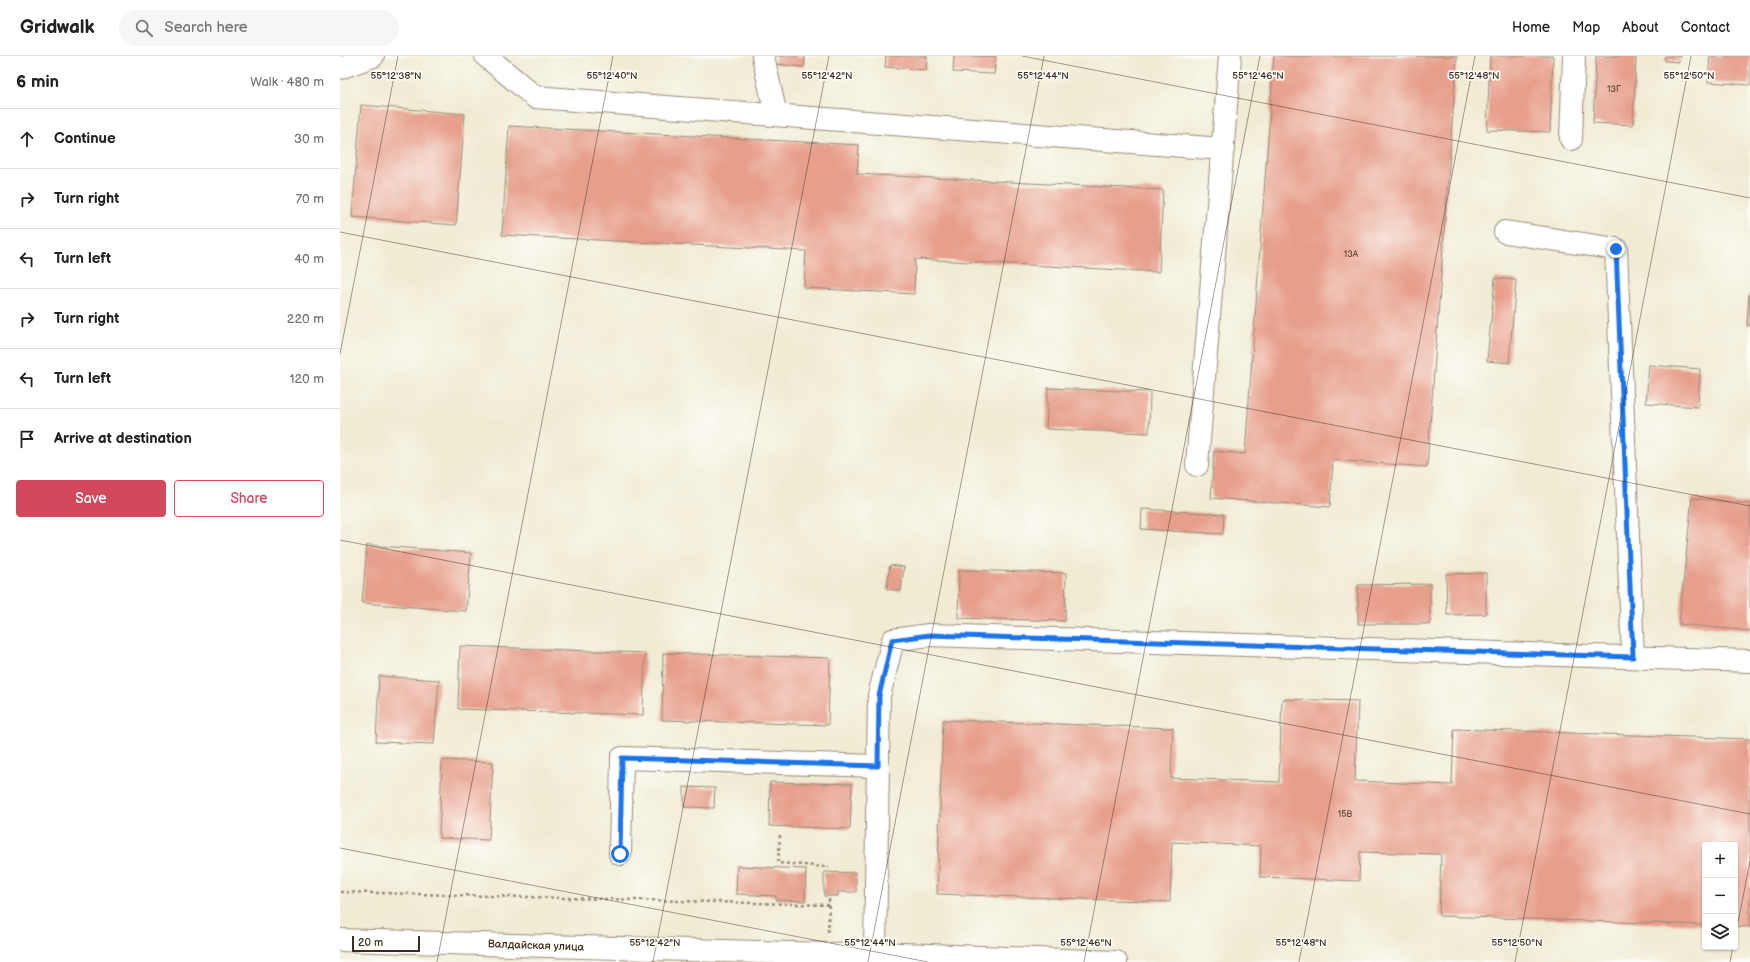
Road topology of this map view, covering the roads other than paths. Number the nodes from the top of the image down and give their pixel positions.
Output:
1 (373, 56) edge
2 (486, 56) edge
3 (763, 56) edge
4 (1230, 56) edge
5 (1574, 56) edge
6 (340, 68) edge
7 (776, 115) junction
8 (1571, 139) dead end
9 (1223, 149) junction
10 (1505, 232) dead end
11 (1197, 465) dead end
12 (1633, 657) junction
13 (1750, 661) edge
14 (878, 766) junction
15 (620, 854) dead end
16 (340, 940) edge
17 (876, 953) junction
18 (1116, 962) edge

1 - 6 street
2 - 7 street
3 - 7 street
4 - 9 street
5 - 8 street
7 - 9 street
9 - 11 street
10 - 12 street
12 - 13 street
12 - 14 street
14 - 15 street
14 - 17 street
16 - 17 street, Валдайская улица
17 - 18 street, Валдайская улица

